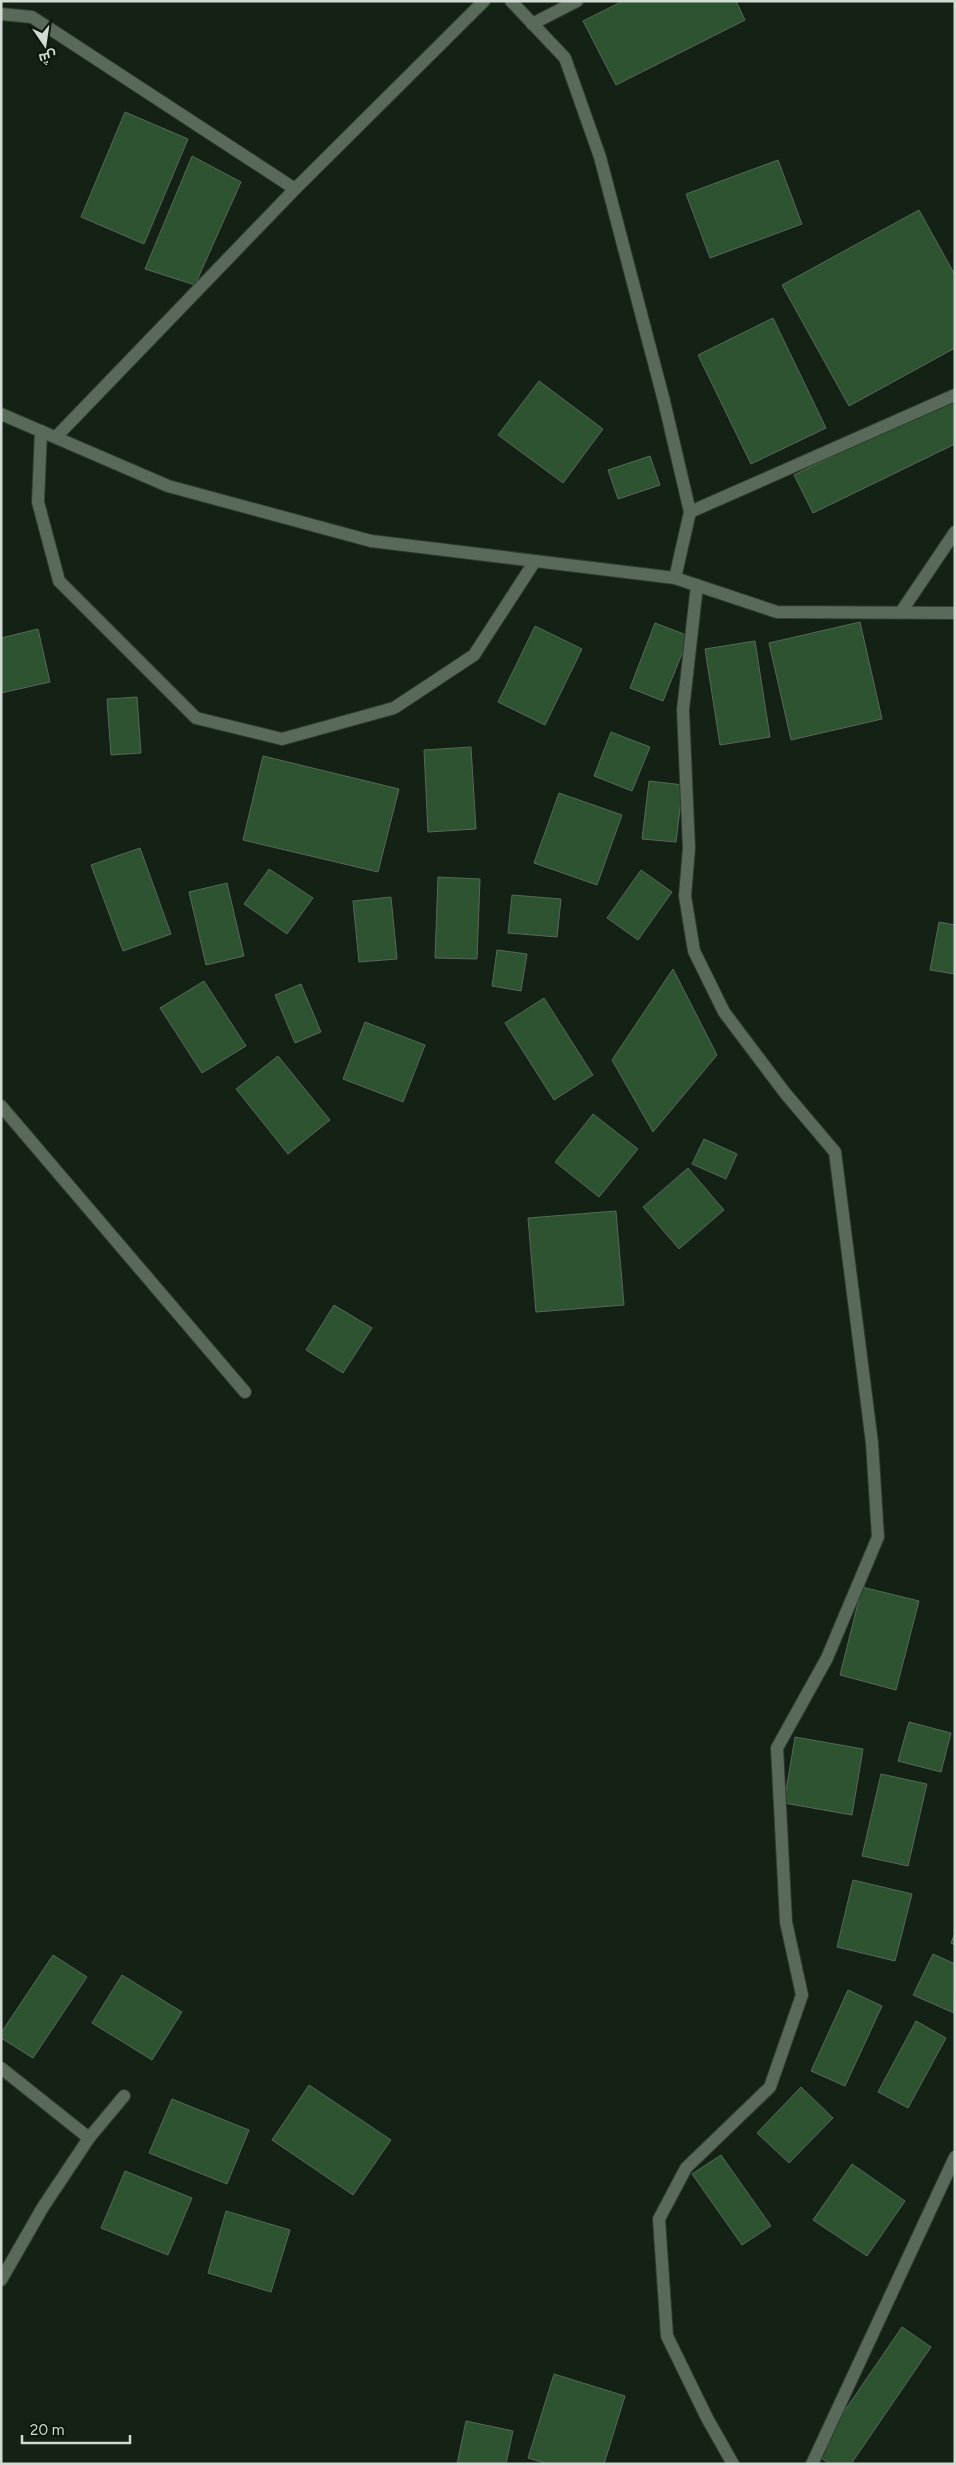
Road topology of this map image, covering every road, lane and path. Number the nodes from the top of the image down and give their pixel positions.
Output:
1 (484, 1) edge
2 (511, 1) edge
3 (578, 1) edge
4 (1, 14) edge
5 (532, 24) junction
6 (295, 189) junction
7 (955, 395) edge
8 (1, 414) edge
9 (42, 431) junction
10 (56, 437) junction
11 (690, 512) junction
12 (955, 532) edge
13 (535, 562) junction
14 (675, 578) junction
15 (697, 585) junction
16 (901, 612) junction
17 (955, 613) edge
18 (1, 1106) edge
19 (246, 1392) dead end
20 (1, 2068) edge
21 (124, 2096) dead end
22 (88, 2138) junction
23 (955, 2157) edge
24 (1, 2280) edge
25 (734, 2464) edge
26 (812, 2464) edge

1 - 6 street
2 - 5 street
3 - 5 street
4 - 6 street
5 - 11 street
6 - 10 street
7 - 11 street
8 - 9 street
9 - 10 street
9 - 13 street
10 - 13 street
11 - 14 street
12 - 16 street
13 - 14 street
14 - 15 street
15 - 16 street
15 - 25 street
16 - 17 street
18 - 19 street
20 - 22 street
21 - 22 street
22 - 24 street
23 - 26 street

